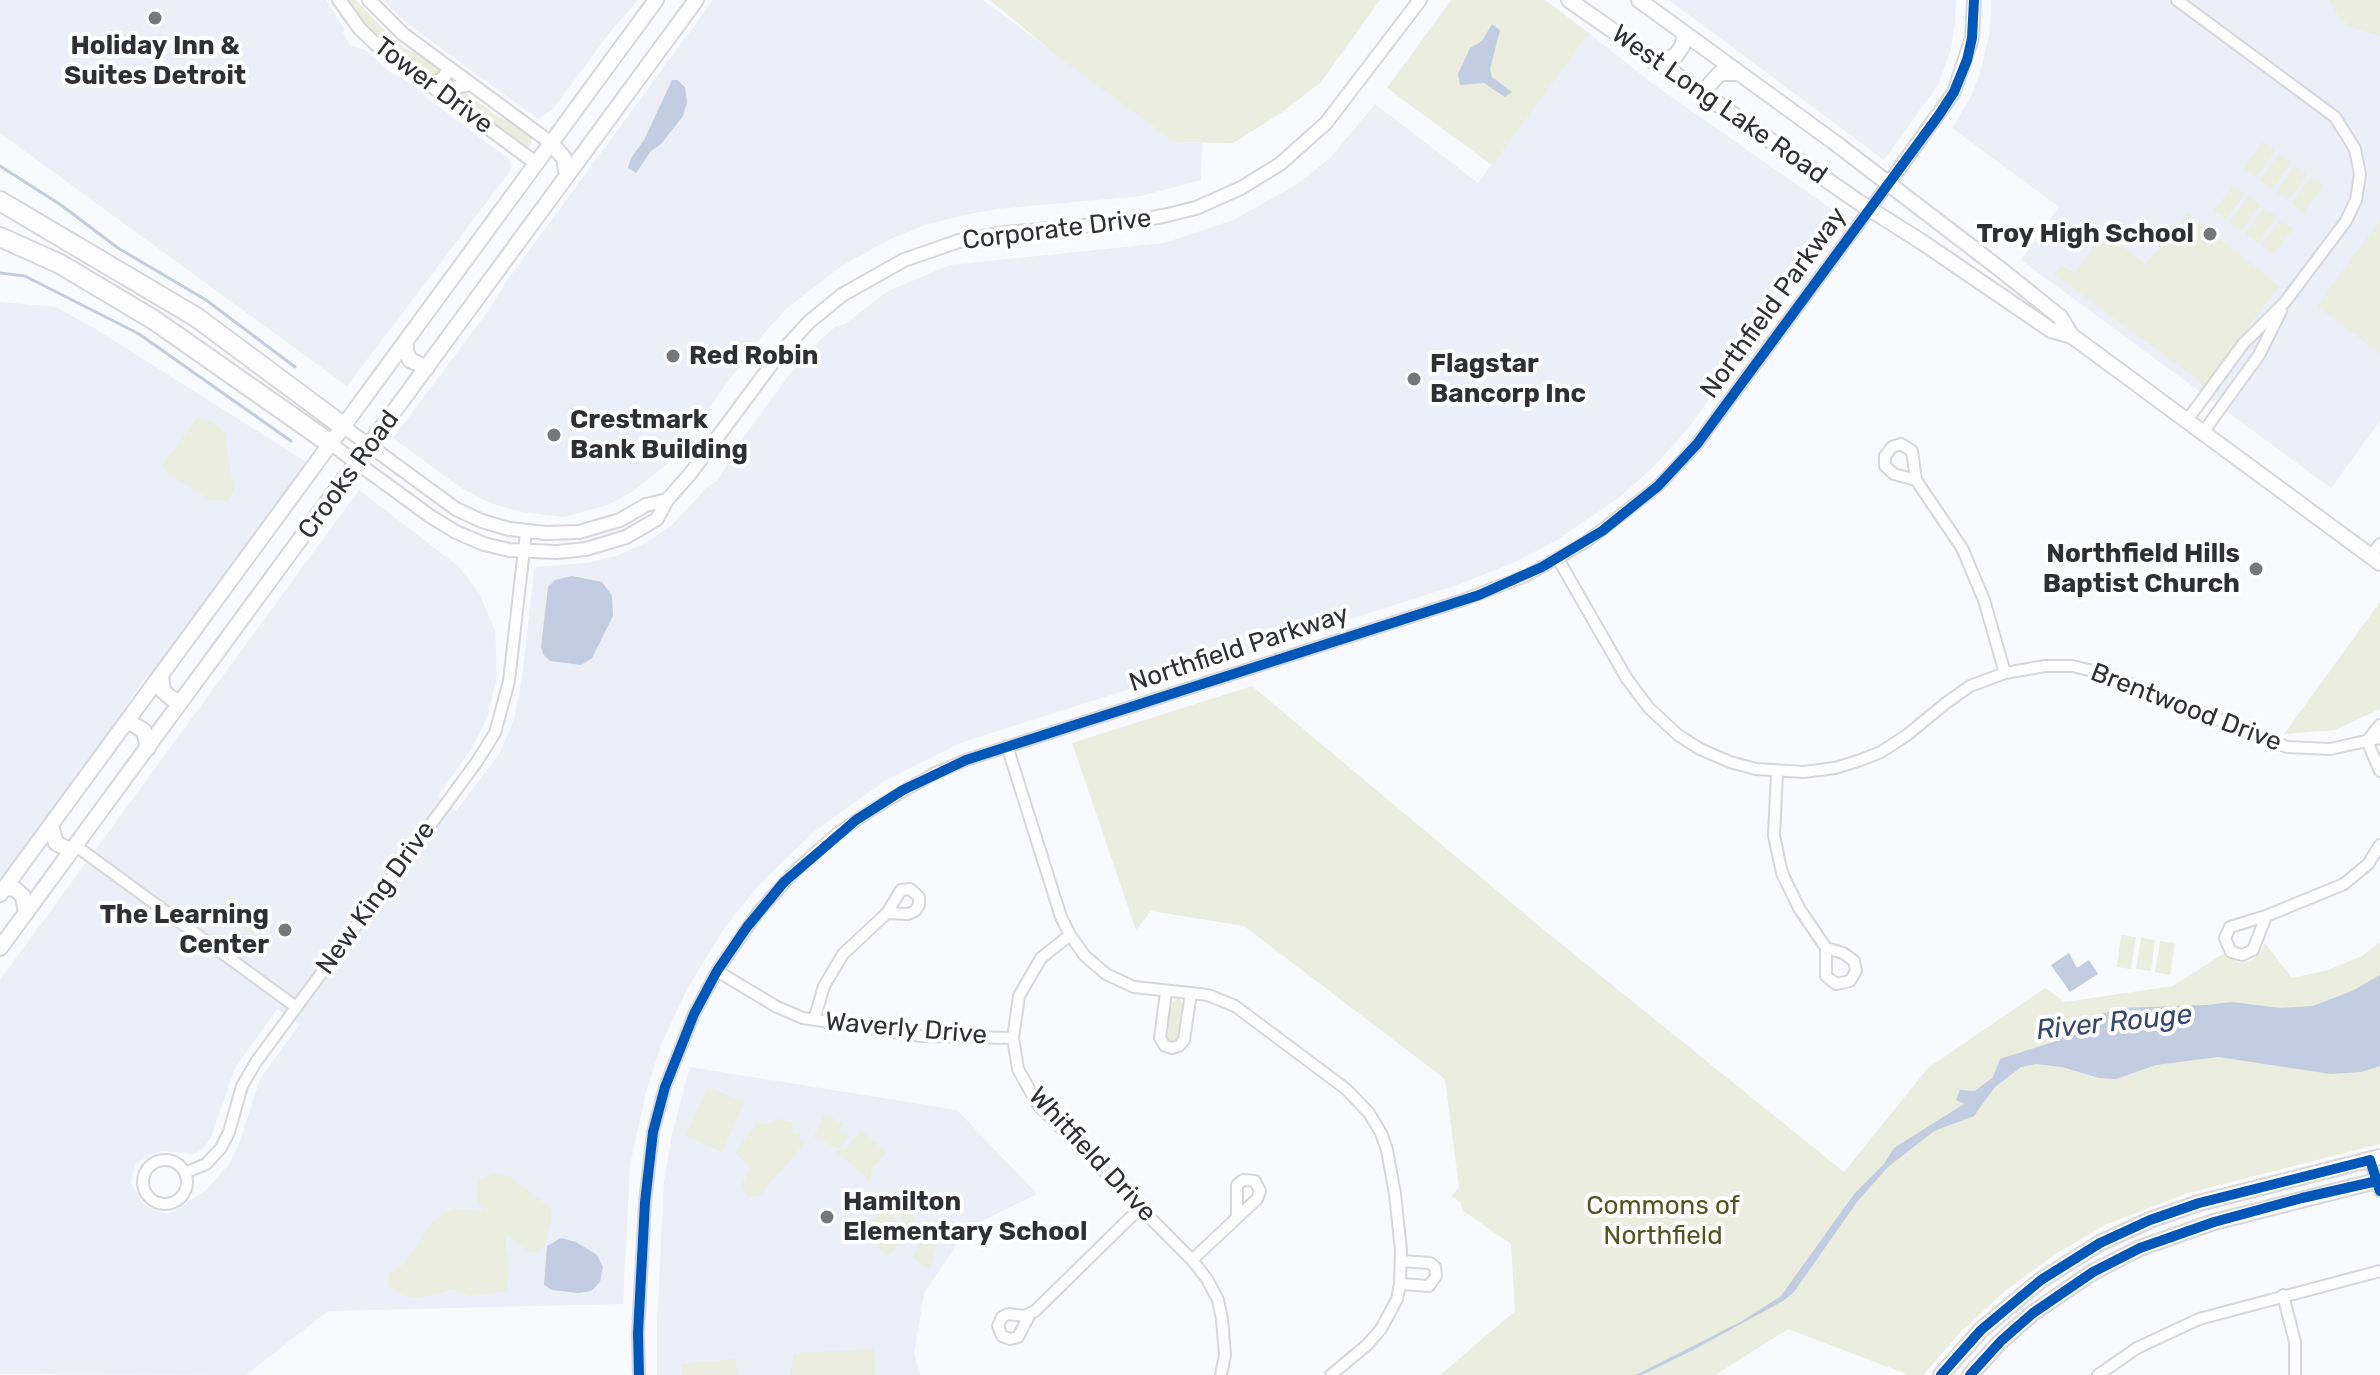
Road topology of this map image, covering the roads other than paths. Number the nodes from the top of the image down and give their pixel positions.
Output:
1 (339, 0) edge
2 (369, 0) edge
3 (656, 0) edge
4 (696, 0) edge
5 (1420, 0) edge
6 (1569, 0) edge
7 (1639, 0) edge
8 (1974, 0) edge
9 (2177, 0) edge
10 (685, 6) edge
11 (1684, 33) junction
12 (1654, 62) junction
13 (449, 69) junction
14 (1739, 73) junction
15 (428, 84) junction
16 (470, 84) junction
17 (1701, 94) junction
18 (447, 98) junction
19 (551, 143) junction
20 (537, 164) junction
21 (567, 176) junction
22 (1889, 183) junction
23 (0, 201) edge
24 (1870, 209) junction
25 (0, 226) edge
26 (0, 237) edge
27 (0, 251) edge
28 (2000, 269) junction
29 (1983, 283) junction
30 (2285, 302) junction
31 (134, 308) junction
32 (196, 317) junction
33 (2072, 336) junction
34 (406, 342) junction
35 (427, 368) junction
36 (2188, 419) junction
37 (344, 427) junction
38 (2204, 431) junction
39 (331, 444) junction
40 (370, 446) junction
41 (357, 462) junction
42 (1916, 480) dead end
43 (667, 500) junction
44 (609, 524) junction
45 (526, 532) junction
46 (615, 541) junction
47 (524, 551) junction
48 (2377, 554) edge
49 (1558, 559) junction
50 (2005, 673) junction
51 (161, 676) junction
52 (181, 702) junction
53 (128, 721) junction
54 (2380, 725) edge
55 (2380, 738) edge
56 (2367, 741) junction
57 (1007, 746) junction
58 (148, 748) junction
59 (2380, 771) edge
60 (1777, 772) junction
61 (51, 826) junction
62 (2380, 845) edge
63 (73, 848) junction
64 (2, 891) edge
65 (26, 913) junction
66 (887, 913) dead end
67 (2266, 916) junction
68 (1070, 935) junction
69 (0, 948) edge
70 (1826, 948) dead end
71 (717, 971) junction
72 (1166, 992) junction
73 (1191, 993) junction
74 (296, 1007) junction
75 (814, 1020) junction
76 (1013, 1038) junction
77 (2375, 1159) edge
78 (187, 1172) junction
79 (2379, 1184) edge
80 (1141, 1207) junction
81 (1237, 1216) dead end
82 (1192, 1260) junction
83 (1402, 1261) junction
84 (2380, 1271) edge
85 (1400, 1284) junction
86 (2283, 1295) junction
87 (1030, 1314) dead end
88 (639, 1375) edge
89 (1221, 1375) edge
90 (1331, 1375) edge
91 (1941, 1375) edge
92 (1970, 1375) edge
93 (2098, 1375) edge
94 (2295, 1375) edge

1 - 15 street, Tower Drive
2 - 13 street, Tower Drive
3 - 19 main road, Crooks Road
4 - 10 main road, Crooks Road
5 - 43 street, Corporate Drive
6 - 12 main road, West Long Lake Road
7 - 11 main road, West Long Lake Road
8 - 22 street, Northfield Parkway
9 - 30 street
10 - 21 main road, Crooks Road
11 - 12 main road
11 - 14 main road, West Long Lake Road
12 - 17 main road, West Long Lake Road
13 - 15 street
13 - 16 street, Tower Drive
14 - 17 main road
14 - 22 main road, West Long Lake Road
15 - 18 street, Tower Drive
16 - 18 street
16 - 19 street, Tower Drive
17 - 24 main road, West Long Lake Road
18 - 20 street, Tower Drive
19 - 20 main road, Crooks Road
19 - 21 main road
20 - 34 main road, Crooks Road
21 - 35 main road, Crooks Road
22 - 24 street, Northfield Parkway
22 - 28 main road, West Long Lake Road
23 - 32 highway
24 - 29 main road, West Long Lake Road
24 - 49 street, Northfield Parkway
25 - 32 highway
26 - 31 highway
27 - 31 highway
28 - 29 main road
28 - 33 main road, West Long Lake Road
29 - 33 main road, West Long Lake Road
30 - 36 street
30 - 38 street
31 - 39 highway
32 - 37 highway
33 - 36 main road, West Long Lake Road
34 - 35 main road
34 - 37 main road, Crooks Road
35 - 40 main road, Crooks Road
36 - 38 main road, West Long Lake Road
37 - 39 main road, Crooks Road
37 - 40 street, Corporate Drive
38 - 48 main road, West Long Lake Road
39 - 41 street, Corporate Drive
39 - 51 main road, Crooks Road
40 - 41 main road, Crooks Road
40 - 45 street, Corporate Drive
41 - 47 street, Corporate Drive
41 - 52 main road, Crooks Road
42 - 50 street
43 - 44 street, Corporate Drive
43 - 46 street, Corporate Drive
44 - 45 street, Corporate Drive
44 - 46 street
45 - 47 street, New King Drive
46 - 47 street, Corporate Drive
47 - 74 street, New King Drive
49 - 57 street, Northfield Parkway
49 - 60 street, Brentwood Drive
50 - 56 street, Brentwood Drive
50 - 60 street, Brentwood Drive
51 - 52 main road
51 - 53 main road, Crooks Road
52 - 58 main road, Crooks Road
53 - 58 main road
53 - 61 main road, Crooks Road
54 - 56 street
55 - 56 street, Brentwood Drive
56 - 59 street
57 - 68 street
57 - 71 street, Northfield Parkway
58 - 63 main road, Crooks Road
60 - 70 street
61 - 63 main road
61 - 64 main road, Crooks Road
62 - 67 street
63 - 65 main road, Crooks Road
63 - 74 street
64 - 65 main road
65 - 69 main road, Crooks Road
66 - 75 street
67 - 67 street
68 - 72 street
68 - 76 street, Whitfield Drive
71 - 75 street, Waverly Drive
71 - 88 street, Northfield Parkway
72 - 73 street
72 - 73 street
73 - 83 street
74 - 78 street, New King Drive
75 - 76 street, Waverly Drive
76 - 80 street, Whitfield Drive
77 - 79 street
77 - 91 main road
78 - 78 street
79 - 92 main road
80 - 82 street, Whitfield Drive
80 - 87 street
81 - 82 street
82 - 89 street, Whitfield Drive
83 - 85 street
83 - 85 street
84 - 86 street
85 - 90 street
86 - 93 street
86 - 94 street

